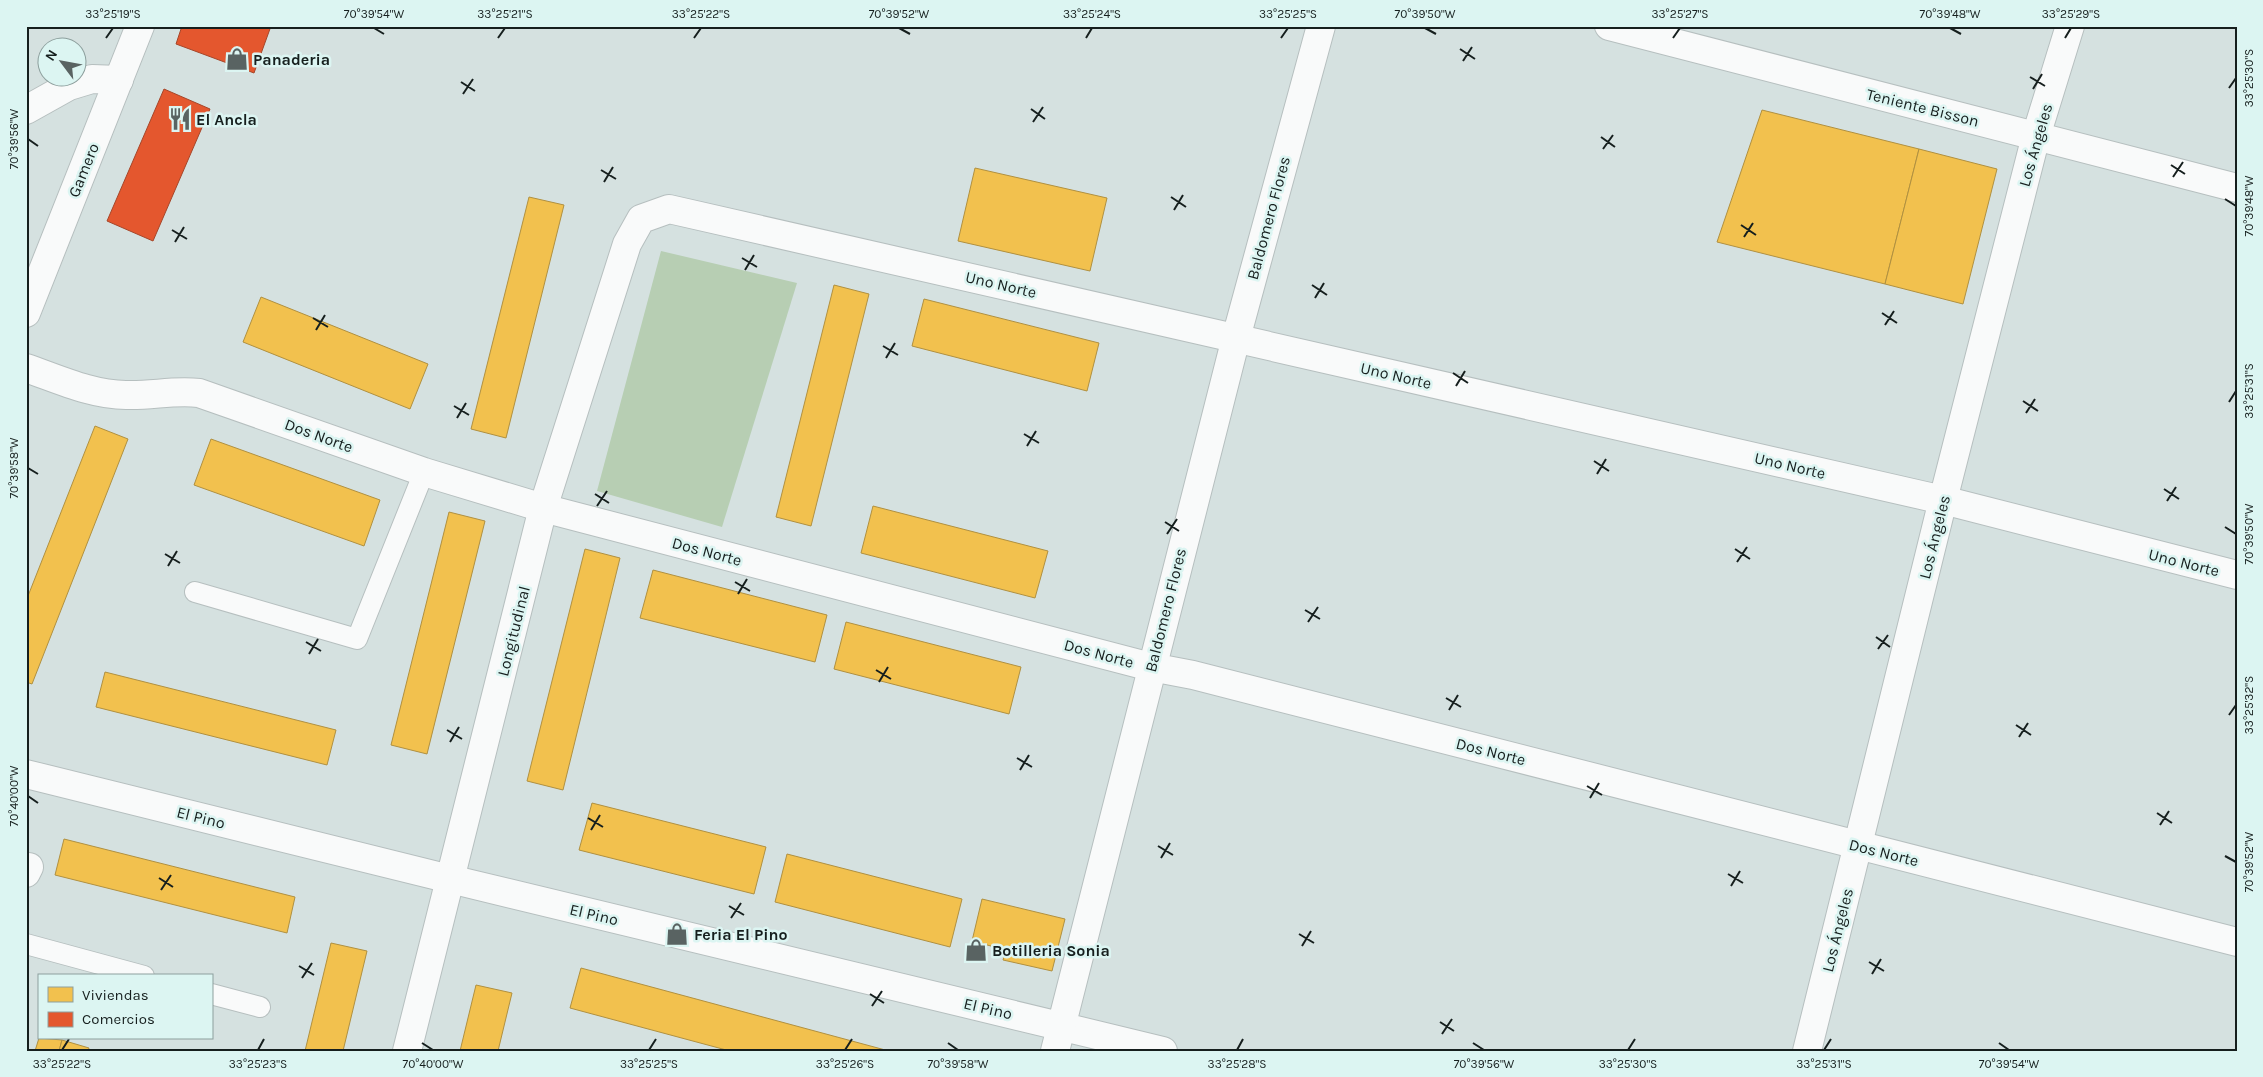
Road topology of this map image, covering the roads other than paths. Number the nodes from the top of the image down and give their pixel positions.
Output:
1 (140, 26) edge
2 (1321, 26) edge
3 (1608, 26) edge
4 (2070, 26) edge
5 (119, 80) junction
6 (26, 110) edge
7 (2036, 136) junction
8 (2237, 188) edge
9 (641, 220) joint
10 (26, 313) edge
11 (1236, 338) junction
12 (26, 368) edge
13 (424, 472) junction
14 (1943, 500) junction
15 (543, 508) junction
16 (2237, 575) edge
17 (195, 592) dead end
18 (1151, 667) junction
19 (26, 774) edge
20 (1858, 845) junction
21 (450, 879) junction
22 (2237, 942) edge
23 (26, 944) edge
24 (137, 974) edge
25 (212, 994) edge
26 (260, 1007) dead end
27 (1058, 1038) edge
28 (408, 1051) edge
29 (1163, 1051) edge
30 (1807, 1051) edge

1 - 5 street, Gamero
2 - 11 street, Baldomero Flores
3 - 7 street, Teniente Bisson
4 - 7 street, Los Ángeles
5 - 6 street
5 - 10 street, Gamero
7 - 8 street, Teniente Bisson
7 - 14 street, Los Ángeles
9 - 11 street, Uno Norte
9 - 15 street, Longitudinal
11 - 14 street, Uno Norte
11 - 18 street, Baldomero Flores
12 - 13 street, Dos Norte
13 - 15 street, Dos Norte
13 - 17 lane
14 - 16 street, Uno Norte
14 - 20 street, Los Ángeles
15 - 18 street, Dos Norte
15 - 21 street, Longitudinal
18 - 20 street, Dos Norte
18 - 27 street, Baldomero Flores
19 - 21 street, El Pino
20 - 22 street, Dos Norte
20 - 30 street, Los Ángeles
21 - 27 street, El Pino
21 - 28 street, Longitudinal
23 - 24 lane
25 - 26 lane
27 - 29 street, El Pino

